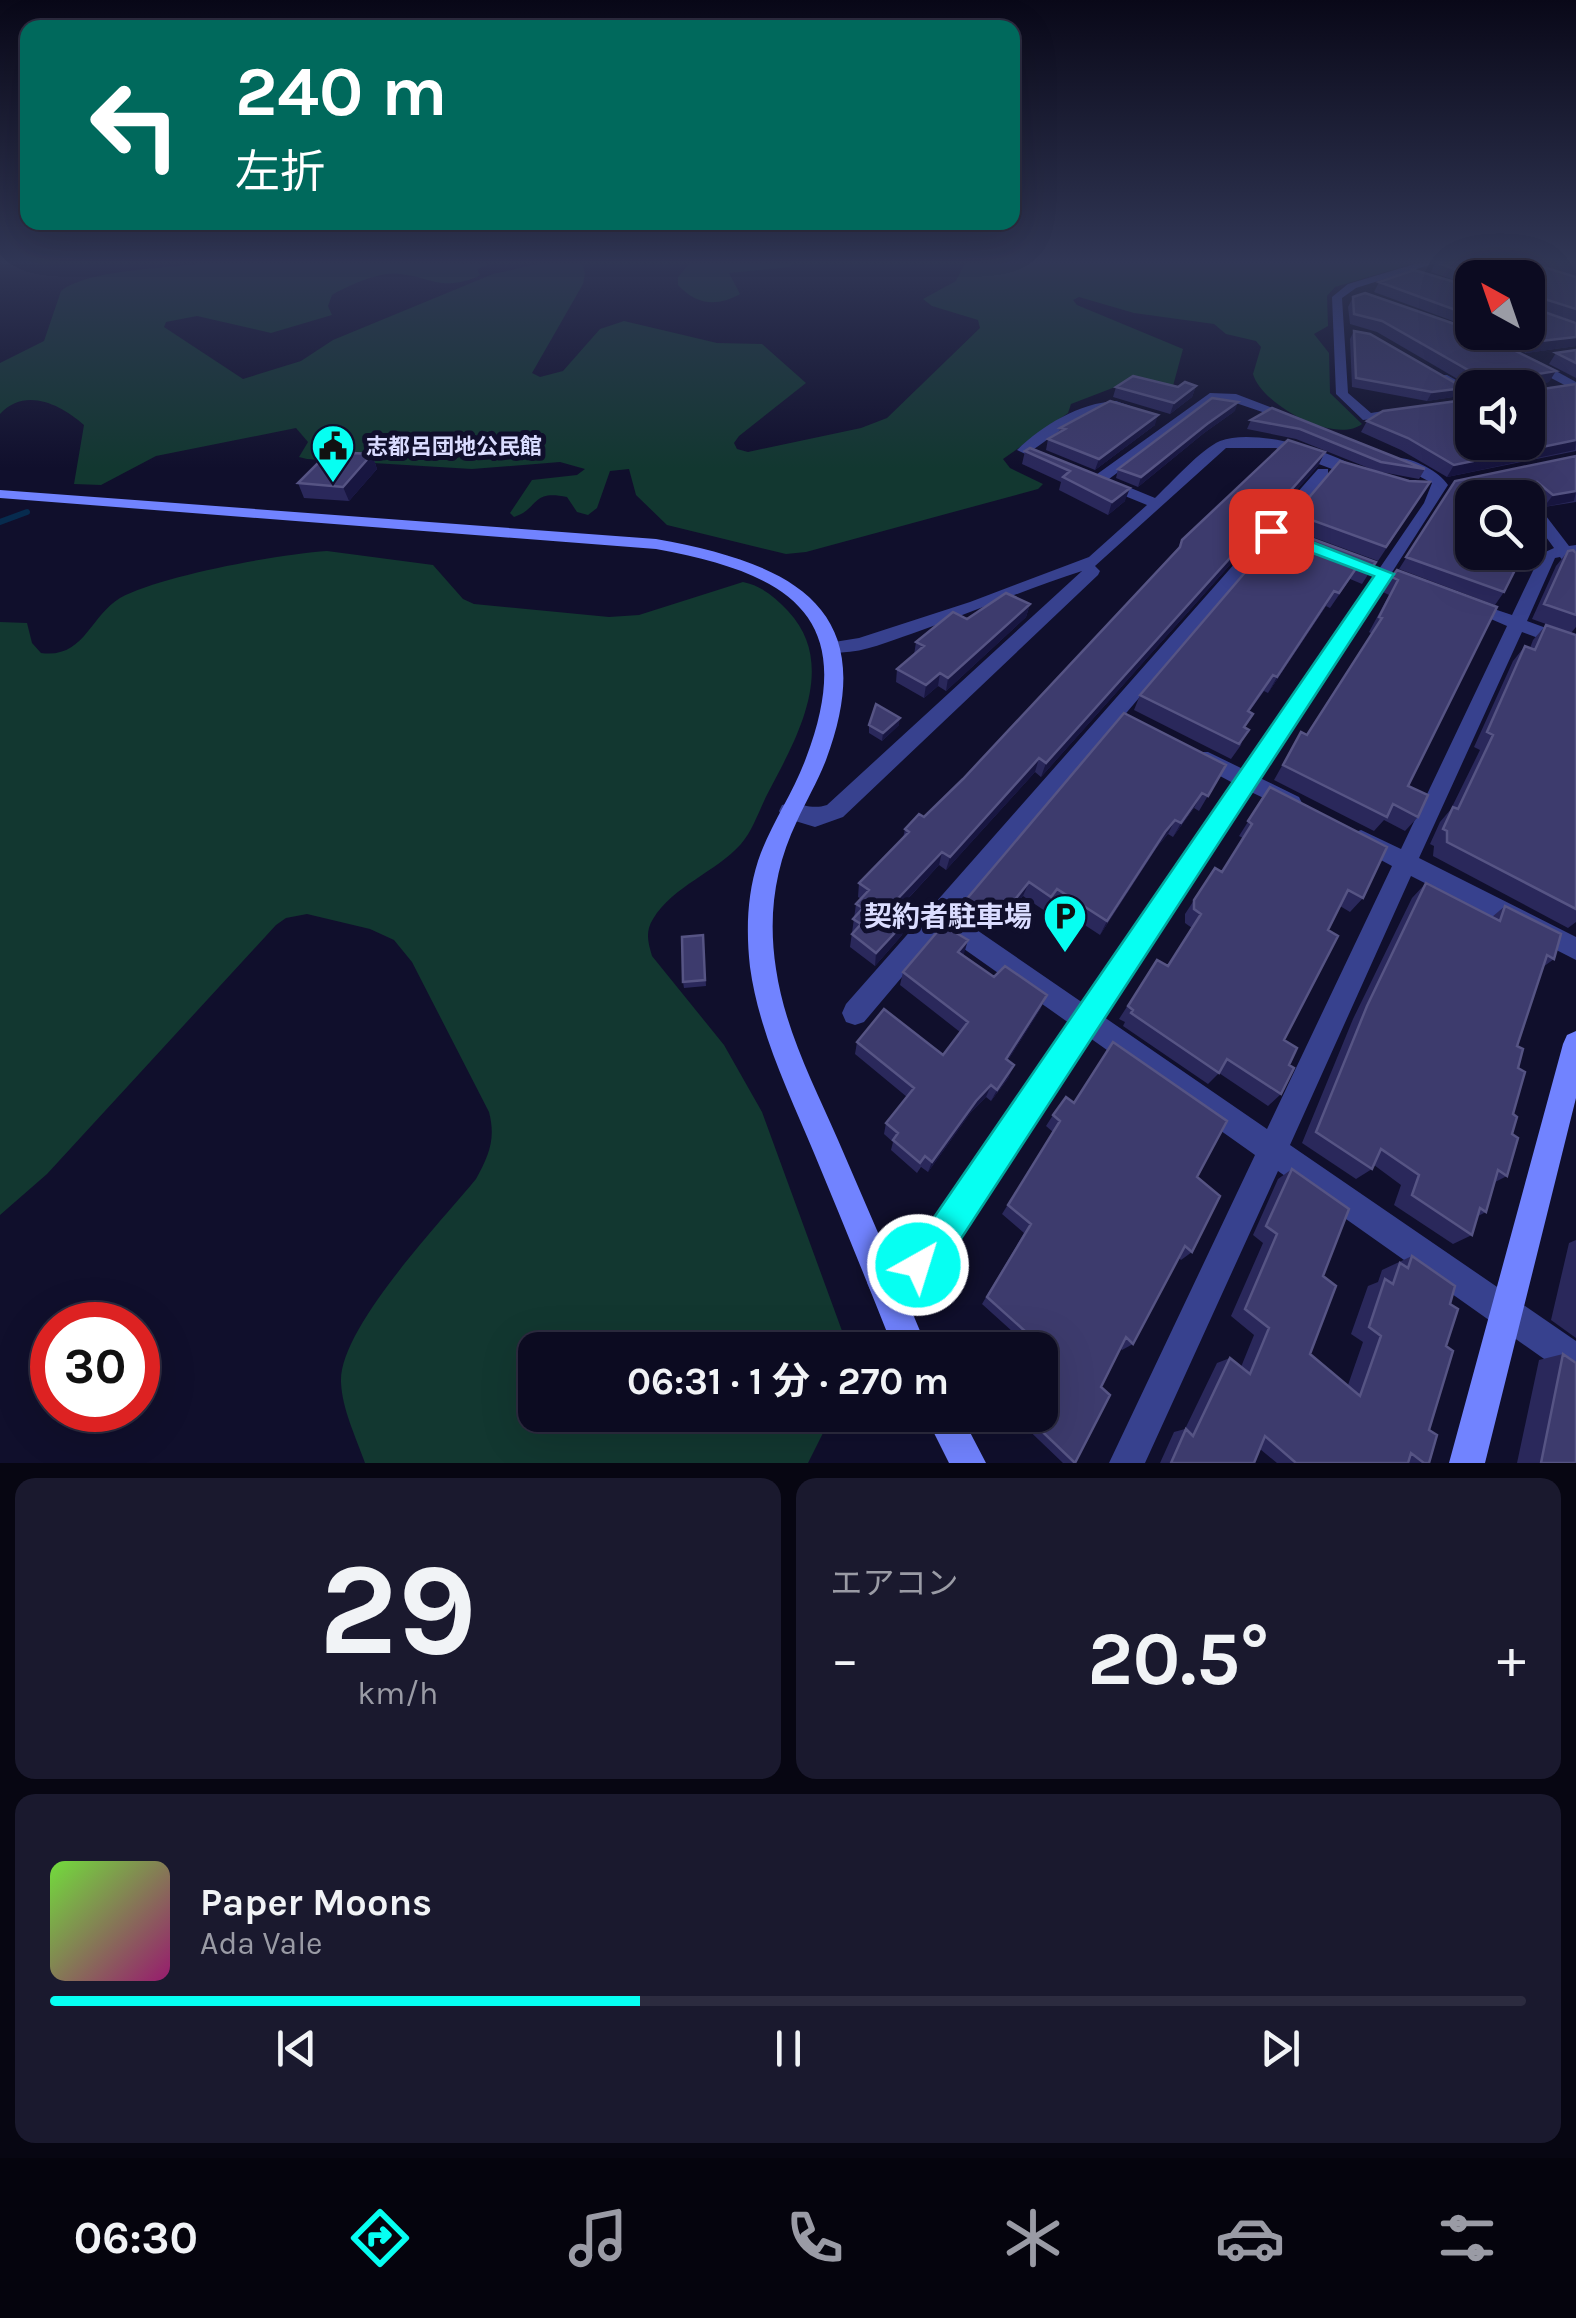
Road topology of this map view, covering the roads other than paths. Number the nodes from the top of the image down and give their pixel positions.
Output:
1 (1344, 331) edge
2 (1513, 354) edge
3 (1560, 356) edge
4 (1526, 360) junction
5 (1426, 368) edge
6 (1576, 386) edge
7 (1455, 387) edge
8 (1545, 391) edge
9 (1420, 410) edge
10 (1304, 422) edge
11 (1173, 423) junction
12 (1389, 456) edge
13 (1061, 465) edge
14 (1323, 472) edge
15 (1080, 473) edge
16 (1098, 480) junction
17 (1374, 481) edge
18 (0, 494) edge
19 (1157, 504) junction
20 (1545, 524) edge
21 (1572, 556) edge
22 (1083, 565) junction
23 (1451, 598) edge
24 (1517, 624) junction
25 (1576, 646) edge
26 (834, 648) junction
27 (1181, 746) edge
28 (1247, 780) junction
29 (790, 811) junction
30 (1406, 862) junction
31 (938, 917) junction
32 (1576, 948) edge
33 (856, 1013) dead end
34 (1087, 1020) junction
35 (1576, 1044) edge
36 (1272, 1150) junction
37 (883, 1283) junction
38 (1507, 1312) junction
39 (903, 1332) edge
40 (1576, 1360) edge
41 (951, 1432) edge
42 (968, 1463) edge
43 (1126, 1463) edge
44 (1467, 1463) edge

1 - 9 street
2 - 4 street
3 - 4 street
4 - 6 street
5 - 7 street
6 - 8 street
10 - 11 street
11 - 13 street
11 - 16 street
12 - 28 street
14 - 31 street
15 - 16 street
16 - 19 street
17 - 19 street
18 - 26 street
19 - 22 street
20 - 21 street
21 - 24 street
22 - 26 street
22 - 29 street
23 - 24 street
24 - 25 street
24 - 30 street
26 - 29 street
27 - 28 street
28 - 30 street
28 - 34 street
29 - 37 street
30 - 32 street
30 - 36 street
31 - 33 street
31 - 34 street
34 - 36 street
34 - 37 street
35 - 38 street
36 - 38 street
36 - 43 street
37 - 39 street
38 - 40 street
38 - 44 street
41 - 42 street

